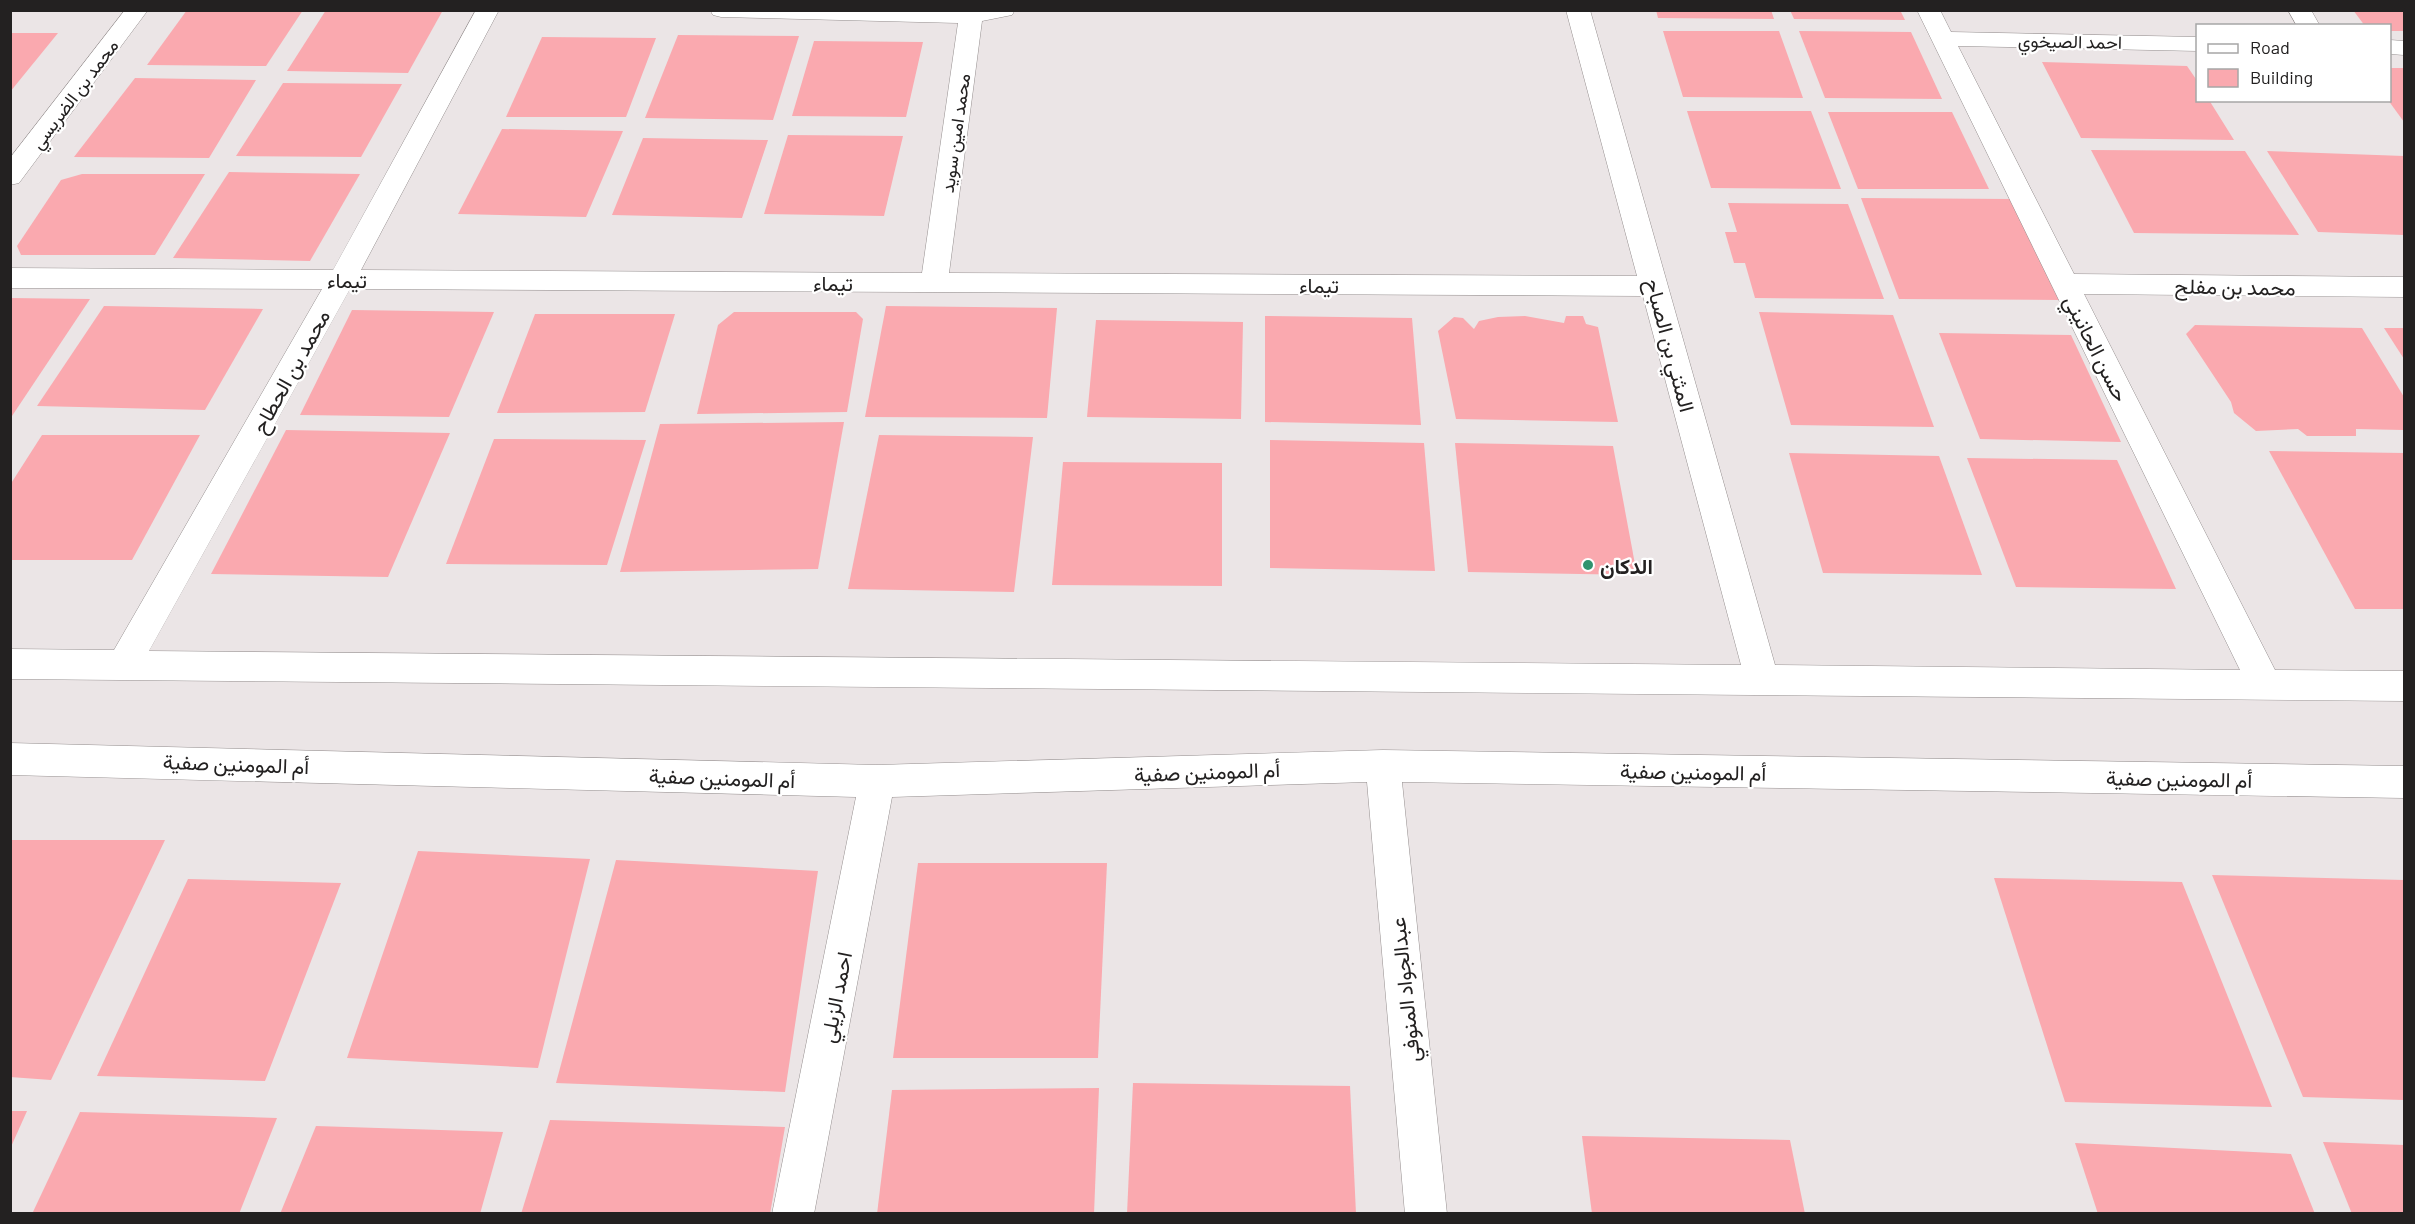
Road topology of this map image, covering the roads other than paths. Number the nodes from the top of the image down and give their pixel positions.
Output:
1 (136, 10) edge
2 (488, 10) edge
3 (721, 10) edge
4 (1004, 10) edge
5 (1578, 10) edge
6 (1928, 10) edge
7 (2299, 10) edge
8 (971, 16) junction
9 (2308, 24) edge
10 (1943, 39) junction
11 (2196, 44) edge
12 (10, 177) edge
13 (10, 278) edge
14 (342, 279) junction
15 (934, 282) junction
16 (2065, 284) junction
17 (1655, 286) junction
18 (2404, 287) edge
19 (10, 664) edge
20 (123, 666) junction
21 (1762, 680) junction
22 (2265, 685) junction
23 (2404, 686) edge
24 (10, 759) edge
25 (1383, 766) junction
26 (877, 781) junction
27 (2404, 782) edge
28 (793, 1214) edge
29 (1426, 1214) edge

1 - 12 street, محمد بن الضريسي
2 - 14 street, محمد بن الحطاح
3 - 8 street
4 - 8 street
5 - 17 street, المثني بن الصباح
6 - 10 street, حسن الحانيني
7 - 9 street
8 - 15 street, محمد امين سويد
10 - 11 street, احمد الصيخوي
10 - 16 street, حسن الحانيني
13 - 14 street, تيماء
14 - 15 street, تيماء
14 - 20 street, محمد بن الحطاح
15 - 17 street, تيماء
16 - 18 street, محمد بن مفلح
16 - 22 street, حسن الحانيني
17 - 21 street, المثني بن الصباح
19 - 20 street
20 - 21 street
21 - 22 street
22 - 23 street
24 - 26 street, أم المومنين صفية
25 - 26 street, أم المومنين صفية
25 - 27 street, أم المومنين صفية
25 - 29 street, عبدالجواد المنوفي
26 - 28 street, احمد الزيلي

